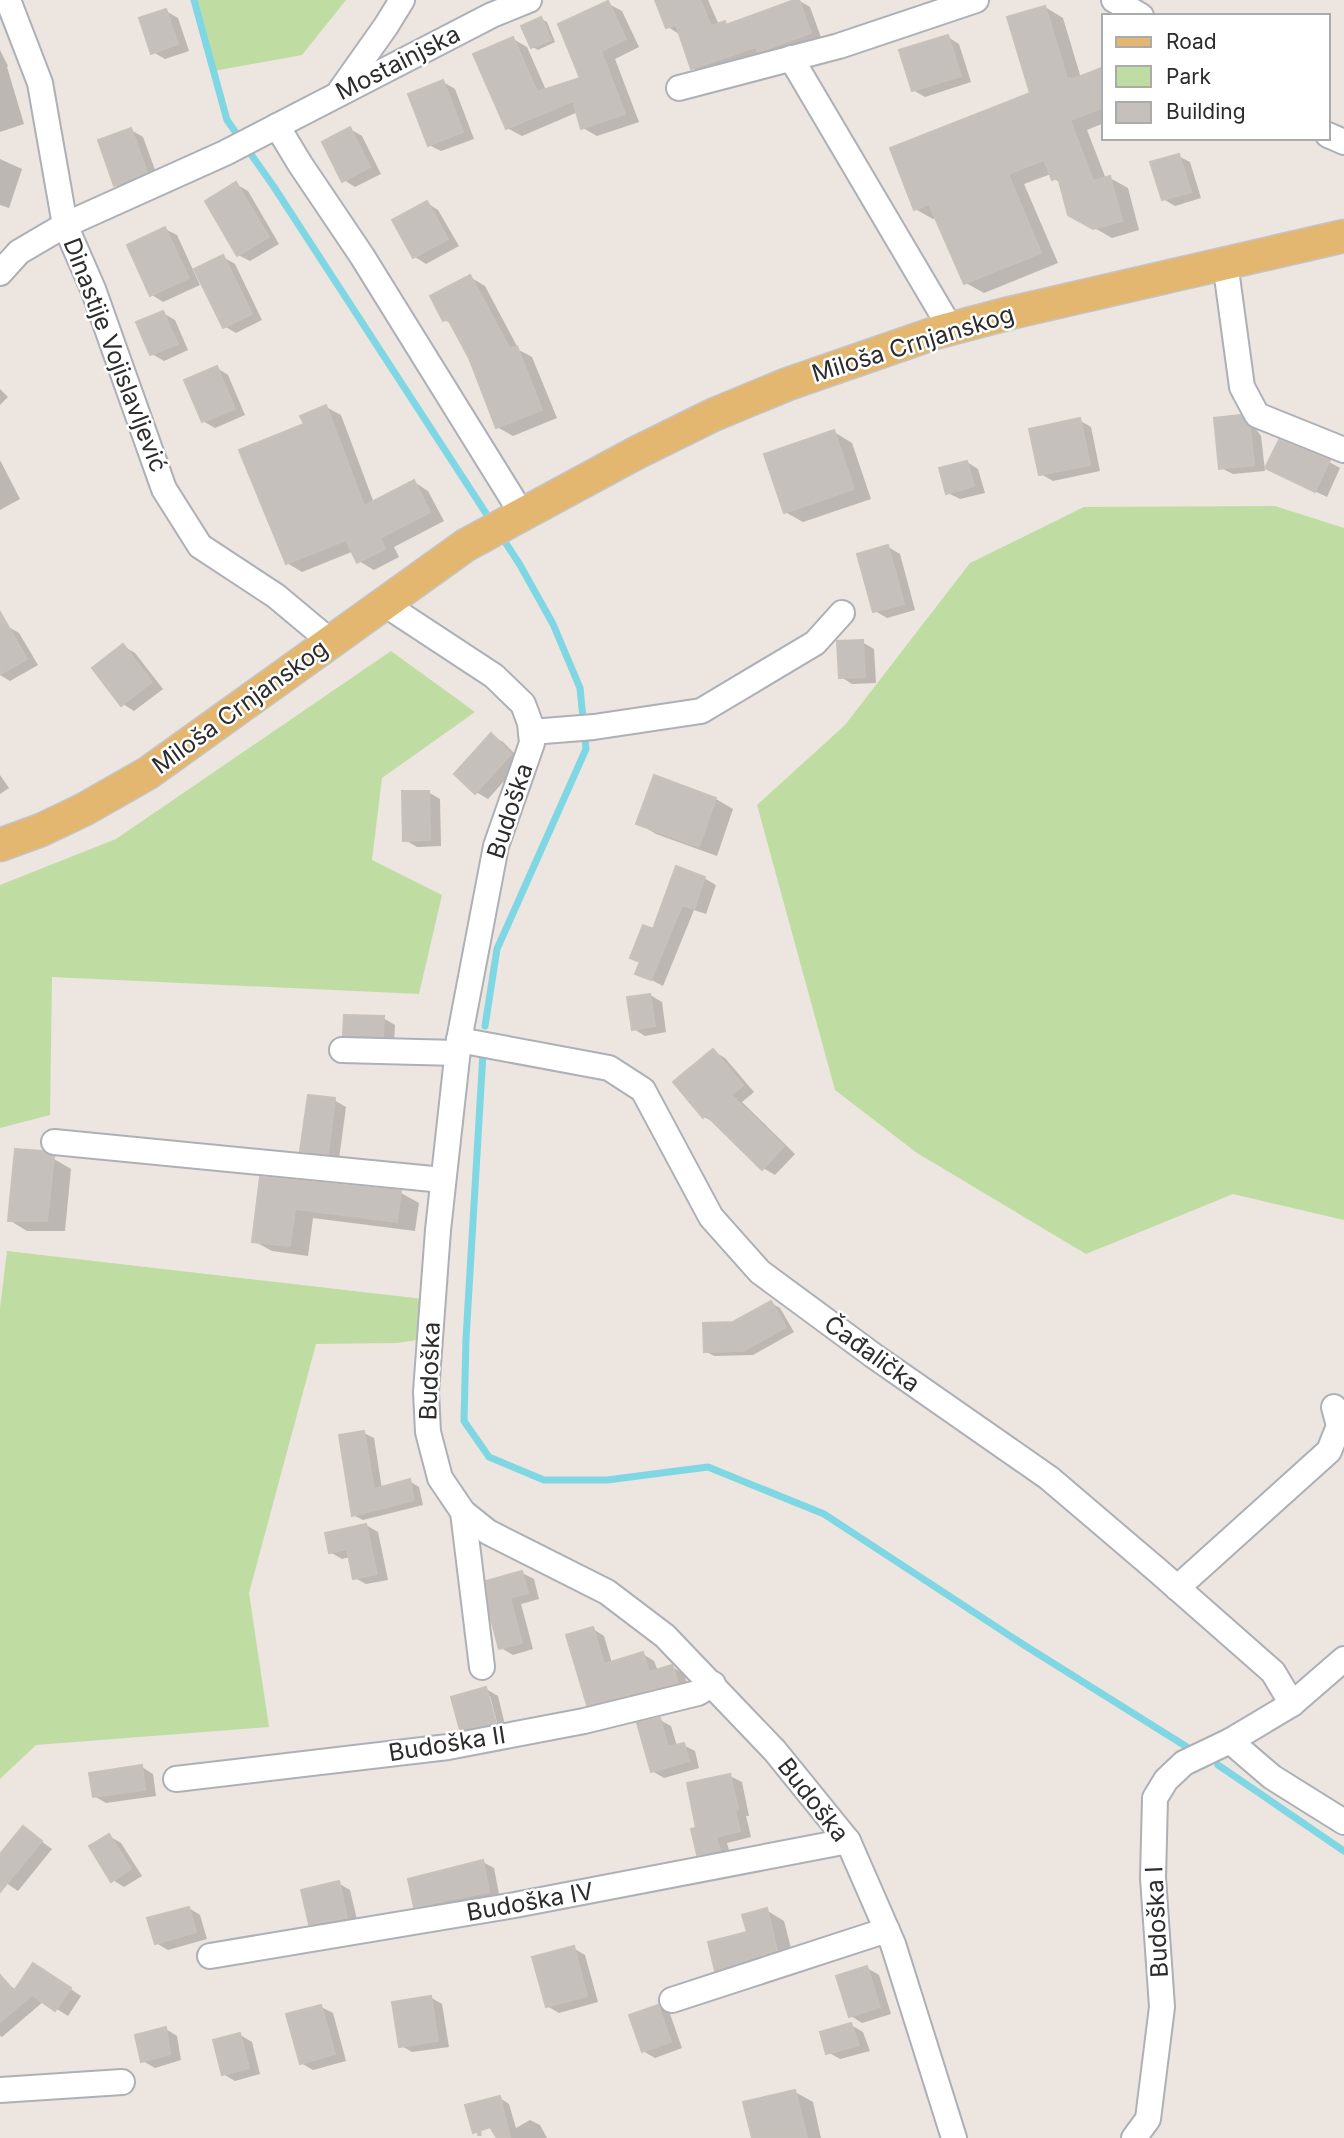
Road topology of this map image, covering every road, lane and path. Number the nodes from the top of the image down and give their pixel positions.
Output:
1 (8, 0) edge
2 (402, 0) edge
3 (529, 0) edge
4 (976, 0) edge
5 (1153, 0) edge
6 (1128, 8) edge
7 (791, 58) junction
8 (679, 88) dead end
9 (337, 94) junction
10 (272, 128) junction
11 (65, 225) junction
12 (1344, 236) edge
13 (1225, 262) junction
14 (0, 273) edge
15 (951, 329) junction
16 (1344, 450) edge
17 (514, 519) junction
18 (383, 603) junction
19 (842, 612) dead end
20 (331, 642) junction
21 (531, 732) junction
22 (0, 845) edge
23 (458, 1046) junction
24 (342, 1050) dead end
25 (54, 1142) dead end
26 (443, 1180) junction
27 (1334, 1407) dead end
28 (463, 1512) junction
29 (1177, 1588) junction
30 (1344, 1659) edge
31 (482, 1667) dead end
32 (713, 1684) junction
33 (1292, 1704) junction
34 (1230, 1741) junction
35 (176, 1779) dead end
36 (1344, 1822) edge
37 (848, 1841) junction
38 (887, 1930) junction
39 (210, 1956) dead end
40 (672, 2000) dead end
41 (122, 2082) dead end
42 (0, 2090) edge
43 (479, 2131) dead end
44 (480, 2138) edge
45 (954, 2138) edge
46 (1134, 2138) edge

1 - 11 street, Dinastije Vojislavljević
2 - 9 street
3 - 9 street, Mostainjska
4 - 7 street
5 - 6 street
7 - 8 street
7 - 15 street
9 - 10 street, Mostainjska
10 - 11 street, Mostainjska
10 - 17 street
11 - 14 street
11 - 20 street, Dinastije Vojislavljević
12 - 13 main road, Miloša Crnjanskog
13 - 15 main road, Miloša Crnjanskog
13 - 16 street
15 - 17 main road, Miloša Crnjanskog
17 - 18 main road, Miloša Crnjanskog
18 - 20 main road, Miloša Crnjanskog
18 - 21 street, Budoška
19 - 21 street
20 - 22 main road, Miloša Crnjanskog
21 - 23 street, Budoška
23 - 24 street, Čađalička
23 - 26 street, Budoška
23 - 29 street, Čađalička
25 - 26 street
26 - 28 street, Budoška
27 - 29 street
28 - 31 street
28 - 32 street, Budoška
29 - 33 street, Čađalička
30 - 33 street
32 - 35 street, Budoška II
32 - 37 street, Budoška
33 - 34 street
34 - 36 street
34 - 46 street, Budoška I
37 - 38 street, Budoška
37 - 39 street, Budoška IV
38 - 40 street
38 - 45 street, Budoška
41 - 42 street
43 - 44 path

